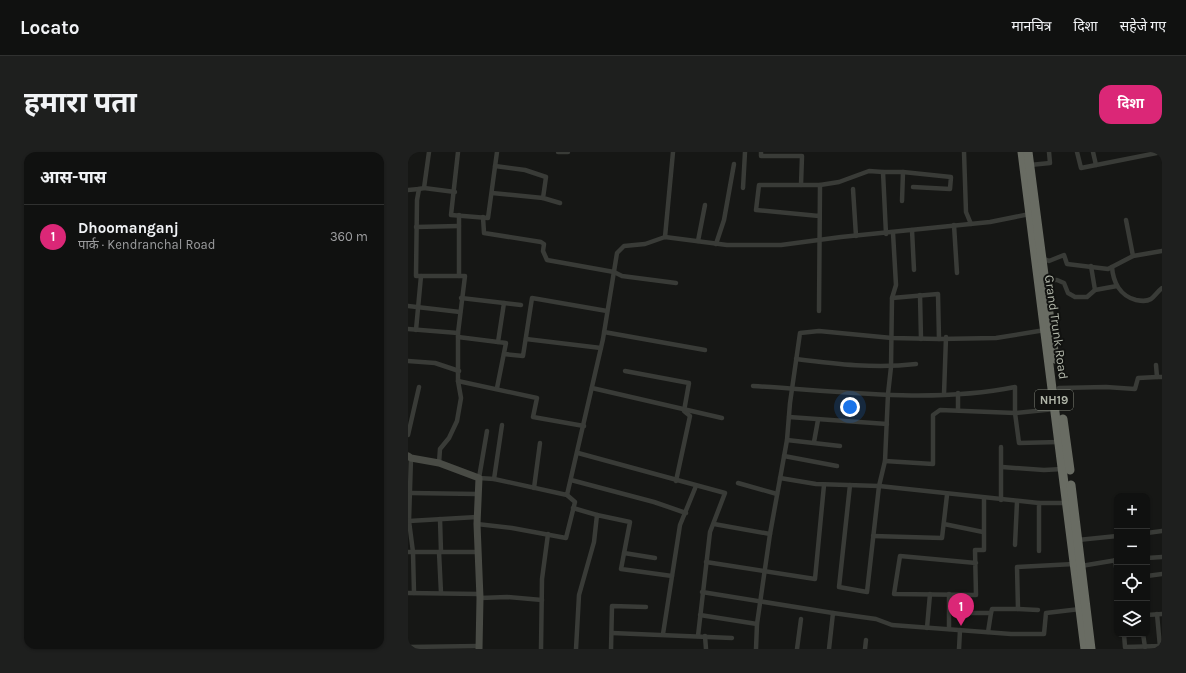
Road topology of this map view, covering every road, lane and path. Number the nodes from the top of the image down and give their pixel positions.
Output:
1 (429, 152) edge
2 (458, 152) edge
3 (497, 152) edge
4 (558, 152) edge
5 (568, 152) edge
6 (673, 152) edge
7 (744, 152) edge
8 (762, 152) edge
9 (964, 152) edge
10 (1022, 152) edge
11 (1028, 152) edge
12 (1049, 152) edge
13 (1077, 152) edge
14 (1093, 152) edge
15 (1162, 152) edge
16 (734, 164) dead end
17 (1030, 165) junction
18 (1096, 165) junction
19 (495, 166) junction
20 (883, 172) junction
21 (903, 172) junction
22 (802, 185) junction
23 (820, 185) junction
24 (913, 187) dead end
25 (743, 188) dead end
26 (422, 189) junction
27 (853, 189) dead end
28 (408, 190) edge
29 (455, 192) junction
30 (492, 193) junction
31 (543, 198) junction
32 (902, 201) dead end
33 (560, 203) dead end
34 (705, 205) dead end
35 (1030, 214) junction
36 (460, 215) junction
37 (819, 216) junction
38 (483, 217) junction
39 (1126, 220) dead end
40 (971, 224) junction
41 (954, 225) junction
42 (459, 226) junction
43 (416, 227) junction
44 (912, 230) junction
45 (893, 233) junction
46 (886, 234) junction
47 (856, 236) junction
48 (665, 237) junction
49 (698, 241) junction
50 (818, 241) junction
51 (716, 244) junction
52 (1162, 251) edge
53 (1133, 256) junction
54 (1042, 257) junction
55 (1091, 266) junction
56 (1112, 267) junction
57 (914, 270) dead end
58 (614, 272) junction
59 (957, 273) dead end
60 (421, 276) junction
61 (459, 276) junction
62 (1041, 280) junction
63 (676, 284) dead end
64 (1117, 286) junction
65 (1162, 288) edge
66 (1095, 290) junction
67 (920, 294) junction
68 (461, 298) junction
69 (892, 298) junction
70 (504, 303) junction
71 (521, 305) dead end
72 (408, 306) edge
73 (418, 306) junction
74 (607, 311) junction
75 (819, 311) dead end
76 (460, 312) junction
77 (408, 329) edge
78 (416, 330) junction
79 (1045, 330) junction
80 (604, 332) junction
81 (458, 335) junction
82 (946, 337) junction
83 (892, 338) junction
84 (526, 339) junction
85 (921, 339) junction
86 (939, 339) junction
87 (498, 342) junction
88 (601, 348) junction
89 (705, 350) dead end
90 (504, 354) junction
91 (796, 359) junction
92 (408, 361) edge
93 (916, 364) dead end
94 (1156, 365) dead end
95 (891, 367) junction
96 (459, 371) junction
97 (625, 371) dead end
98 (1159, 377) edge
99 (458, 381) junction
100 (753, 386) dead end
101 (419, 387) dead end
102 (497, 388) junction
103 (592, 388) junction
104 (793, 388) junction
105 (1059, 388) junction
106 (958, 393) junction
107 (888, 394) junction
108 (944, 394) junction
109 (1055, 409) junction
110 (958, 410) junction
111 (684, 411) junction
112 (1014, 413) junction
113 (789, 417) junction
114 (722, 418) dead end
115 (818, 420) junction
116 (887, 424) junction
117 (502, 425) dead end
118 (584, 426) junction
119 (487, 431) dead end
120 (408, 435) edge
121 (787, 440) junction
122 (814, 442) junction
123 (1060, 442) junction
124 (540, 444) dead end
125 (840, 446) dead end
126 (1002, 448) dead end
127 (578, 453) junction
128 (784, 456) junction
129 (409, 457) edge
130 (885, 462) junction
131 (439, 463) junction
132 (837, 466) dead end
133 (1002, 467) junction
134 (1063, 469) junction
135 (479, 478) junction
136 (780, 478) junction
137 (494, 479) junction
138 (571, 480) junction
139 (676, 480) junction
140 (738, 483) dead end
141 (824, 485) junction
142 (696, 486) junction
143 (850, 486) junction
144 (879, 486) junction
145 (534, 488) junction
146 (411, 493) junction
147 (477, 494) junction
148 (777, 494) junction
149 (947, 494) junction
150 (568, 495) junction
151 (984, 499) junction
152 (1001, 500) junction
153 (1016, 502) junction
154 (1067, 503) junction
155 (1039, 504) junction
156 (573, 508) junction
157 (686, 513) junction
158 (597, 515) junction
159 (440, 519) junction
160 (477, 520) junction
161 (409, 523) edge
162 (714, 524) junction
163 (944, 524) junction
164 (1162, 531) edge
165 (983, 532) junction
166 (1150, 533) edge
167 (548, 534) junction
168 (770, 534) junction
169 (873, 536) junction
170 (1114, 536) edge
171 (1078, 540) junction
172 (1015, 545) dead end
173 (1039, 551) dead end
174 (411, 552) edge
175 (440, 552) junction
176 (478, 552) junction
177 (624, 552) junction
178 (1162, 557) edge
179 (656, 558) dead end
180 (1150, 558) edge
181 (1114, 560) edge
182 (1162, 560) edge
183 (706, 562) junction
184 (976, 562) junction
185 (1078, 565) junction
186 (765, 572) junction
187 (1162, 574) edge
188 (672, 576) junction
189 (1150, 576) edge
190 (702, 592) junction
191 (408, 593) edge
192 (414, 593) junction
193 (441, 593) junction
194 (930, 594) junction
195 (949, 594) junction
196 (965, 595) junction
197 (480, 596) junction
198 (542, 600) junction
199 (760, 601) junction
200 (646, 607) dead end
201 (1018, 609) junction
202 (1080, 609) junction
203 (1038, 610) dead end
204 (833, 613) junction
205 (991, 613) junction
206 (1159, 614) edge
207 (700, 615) junction
208 (801, 619) dead end
209 (756, 624) junction
210 (927, 628) junction
211 (949, 629) junction
212 (960, 630) junction
213 (988, 632) junction
214 (612, 633) junction
215 (664, 634) junction
216 (698, 636) junction
217 (705, 636) junction
218 (1124, 637) edge
219 (1143, 637) edge
220 (732, 638) dead end
221 (866, 640) dead end
222 (408, 646) edge
223 (1145, 647) junction
224 (1161, 647) edge
225 (479, 648) edge
226 (541, 649) edge
227 (576, 649) edge
228 (611, 649) edge
229 (706, 649) edge
230 (756, 649) edge
231 (797, 649) edge
232 (829, 649) edge
233 (865, 649) edge
234 (959, 649) edge
235 (1085, 649) edge
236 (1091, 649) edge

1 - 26 street
2 - 29 street
3 - 19 street
4 - 5 street
6 - 48 street
7 - 25 street
8 - 22 street
9 - 40 street
10 - 35 highway, Grand Trunk Road / NH19
11 - 17 highway, Grand Trunk Road / NH19
12 - 17 street
13 - 18 street
14 - 18 street
15 - 18 street
16 - 51 street
17 - 54 highway, Grand Trunk Road / NH19
19 - 30 street
19 - 31 street
20 - 21 street
20 - 23 street
20 - 46 street
21 - 24 street
21 - 32 street
22 - 23 street
22 - 37 street
23 - 37 street
26 - 28 street
26 - 29 street
26 - 43 street
27 - 47 street
29 - 36 street
30 - 31 street
30 - 38 street
31 - 33 street
34 - 49 street
35 - 40 street
35 - 62 highway, Grand Trunk Road / NH19
36 - 38 street
36 - 42 street
37 - 50 street
38 - 58 street
39 - 53 street
40 - 41 street
41 - 44 street
41 - 59 street
42 - 43 street
42 - 61 street
43 - 60 street
44 - 45 street
44 - 57 street
45 - 46 street
45 - 69 street
46 - 47 street
47 - 50 street
48 - 49 street
48 - 58 street
49 - 51 street
50 - 51 street
50 - 75 street
52 - 53 street
53 - 56 street
54 - 55 street
54 - 62 highway, Grand Trunk Road / NH19
55 - 56 street
55 - 66 street
56 - 64 street
58 - 63 street
58 - 74 street
60 - 61 street
60 - 73 street
61 - 68 street
62 - 66 street
62 - 79 highway, Grand Trunk Road / NH19
62 - 105 highway, Grand Trunk Road / NH19
64 - 65 street
64 - 66 street
67 - 69 street
67 - 85 street
67 - 86 street
68 - 70 street
68 - 76 street
69 - 83 street
70 - 71 street
70 - 87 street
72 - 73 street
73 - 76 street
73 - 78 street
74 - 80 street
74 - 84 street
76 - 81 street
77 - 78 street
78 - 81 street
79 - 82 street
79 - 109 highway, Grand Trunk Road / NH19
80 - 88 street
80 - 89 street
81 - 87 street
81 - 96 street
82 - 86 street
82 - 108 street
83 - 85 street
83 - 91 street
83 - 95 street
84 - 88 street
84 - 90 street
85 - 86 street
87 - 90 street
88 - 103 street
90 - 102 street
91 - 95 street
91 - 104 street
92 - 96 street
93 - 95 street
94 - 98 street
95 - 107 street
96 - 99 street
97 - 111 street
98 - 105 street
99 - 102 street
99 - 131 street
100 - 104 street
101 - 120 street
102 - 118 street
103 - 111 street
103 - 118 street
104 - 107 street
104 - 113 street
105 - 171 highway, Grand Trunk Road / NH19
106 - 108 street
106 - 110 street
106 - 112 street
107 - 108 street
107 - 116 street
109 - 112 street
109 - 123 highway, Grand Trunk Road / NH19
110 - 112 street
110 - 130 street
111 - 114 street
111 - 139 street
112 - 123 street
113 - 115 street
113 - 121 street
115 - 116 street
115 - 122 street
116 - 130 street
117 - 137 street
118 - 127 street
119 - 135 street
121 - 122 street
121 - 128 street
122 - 125 street
123 - 134 highway, Grand Trunk Road / NH19
124 - 145 street
126 - 133 street
127 - 138 street
127 - 139 street
128 - 132 street
128 - 136 street
129 - 131 street
129 - 146 street
130 - 144 street
131 - 135 street
133 - 134 street
133 - 152 street
134 - 154 highway, Grand Trunk Road / NH19
135 - 137 street
135 - 147 street
136 - 141 street
136 - 148 street
137 - 145 street
138 - 150 street
138 - 157 street
139 - 142 street
140 - 148 street
141 - 143 street
141 - 186 street
142 - 157 street
142 - 162 street
143 - 144 street
143 - 169 street
144 - 149 street
144 - 169 street
145 - 150 street
146 - 147 street
146 - 161 street
147 - 160 street
148 - 168 street
149 - 151 street
149 - 163 street
150 - 156 street
151 - 152 street
151 - 165 street
152 - 153 street
153 - 155 street
153 - 172 street
154 - 155 street
154 - 185 highway, Grand Trunk Road / NH19
155 - 173 street
156 - 158 street
156 - 167 street
157 - 188 street
158 - 177 street
158 - 227 street
159 - 160 street
159 - 161 street
159 - 175 street
160 - 167 street
160 - 176 street
161 - 174 street
162 - 168 street
162 - 183 street
163 - 165 street
163 - 169 street
164 - 166 street
165 - 184 street
167 - 198 street
168 - 186 street
170 - 171 street
171 - 185 highway, Grand Trunk Road / NH19
174 - 175 street
174 - 192 street
175 - 176 street
175 - 193 street
176 - 197 street
177 - 179 street
177 - 188 street
178 - 180 street
178 - 182 street
181 - 185 street
183 - 186 street
183 - 190 street
184 - 194 street
184 - 196 street
185 - 201 street
185 - 202 highway, Grand Trunk Road / NH19
185 - 236 highway, Grand Trunk Road / NH19
186 - 199 street
187 - 189 street
188 - 215 street
190 - 199 street
190 - 207 street
191 - 192 street
192 - 193 street
193 - 197 street
194 - 195 street
194 - 210 street
195 - 196 street
195 - 211 street
196 - 205 street
197 - 198 street
197 - 225 street
198 - 226 street
199 - 204 street
199 - 209 street
200 - 214 street
201 - 203 street
201 - 205 street
202 - 213 street
202 - 235 highway, Grand Trunk Road / NH19
204 - 210 street
204 - 232 street
205 - 213 street
206 - 224 street
207 - 209 street
207 - 216 street
208 - 231 street
209 - 230 street
210 - 211 street
211 - 212 street
212 - 213 street
212 - 234 street
214 - 215 street
214 - 228 street
215 - 216 street
216 - 217 street
217 - 220 street
217 - 229 street
218 - 223 street
219 - 223 street
221 - 233 street
222 - 225 street
223 - 224 street

